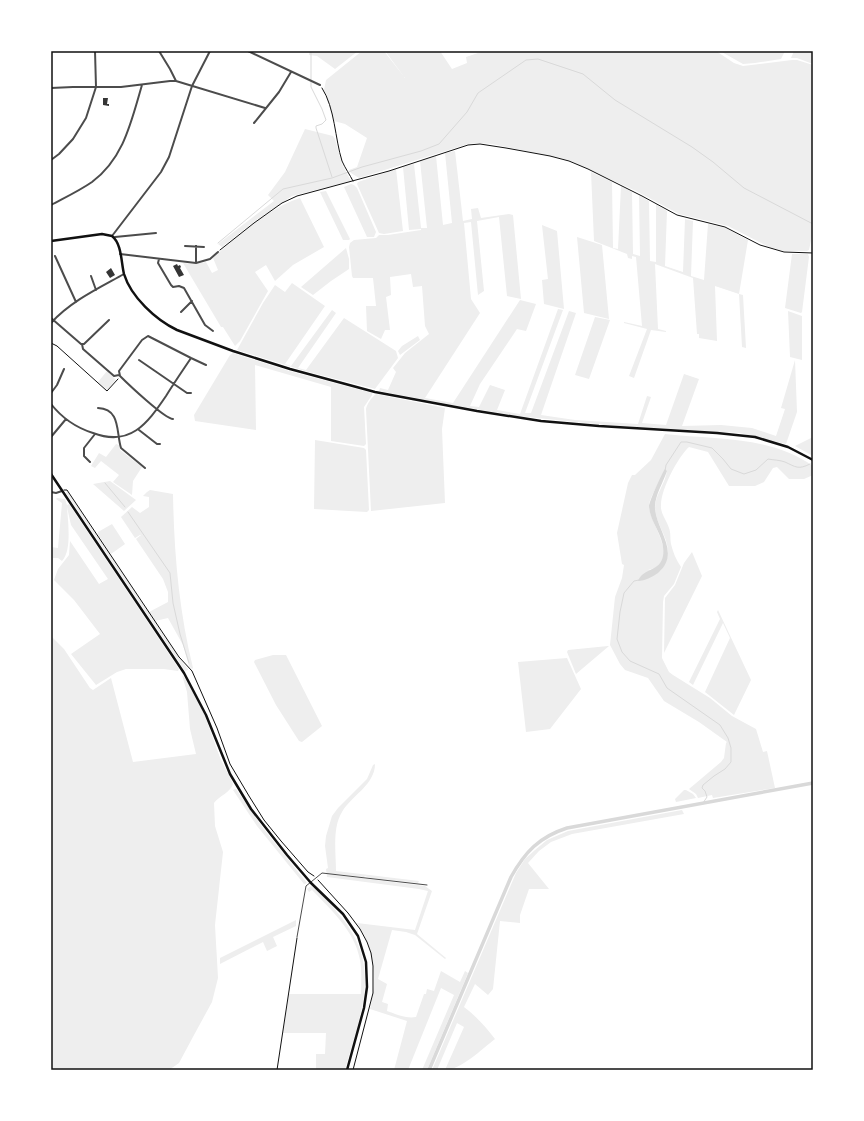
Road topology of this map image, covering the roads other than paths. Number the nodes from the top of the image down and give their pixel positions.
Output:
1 (95, 51) edge
2 (159, 51) edge
3 (210, 51) edge
4 (248, 51) edge
5 (291, 72) junction
6 (176, 81) junction
7 (142, 85) junction
8 (320, 85) road end
9 (192, 86) junction
10 (96, 87) junction
11 (51, 88) edge
12 (265, 108) junction
13 (254, 123) dead end
14 (51, 160) edge
15 (51, 205) edge
16 (156, 233) dead end
17 (114, 237) junction
18 (51, 241) edge
19 (185, 246) dead end
20 (196, 246) junction
21 (204, 246) dead end
22 (218, 252) road end
23 (120, 254) junction
24 (55, 256) dead end
25 (159, 259) junction
26 (196, 263) junction
27 (124, 274) junction
28 (91, 276) dead end
29 (96, 290) junction
30 (192, 301) junction
31 (76, 302) junction
32 (181, 312) dead end
33 (109, 320) dead end
34 (52, 321) edge
35 (213, 331) dead end
36 (82, 344) junction
37 (191, 358) junction
38 (139, 360) dead end
39 (206, 365) dead end
40 (64, 369) dead end
41 (119, 376) junction
42 (174, 384) junction
43 (191, 393) dead end
44 (51, 394) edge
45 (51, 404) edge
46 (98, 408) dead end
47 (157, 409) junction
48 (66, 419) junction
49 (173, 419) dead end
50 (139, 430) junction
51 (95, 434) junction
52 (51, 437) edge
53 (119, 437) junction
54 (160, 444) dead end
55 (813, 460) edge
56 (90, 462) dead end
57 (145, 468) dead end
58 (51, 474) edge
59 (62, 491) junction
60 (51, 492) edge
61 (312, 883) junction
62 (427, 885) dead end
63 (297, 937) road end
64 (347, 1070) edge

1 - 10 street
2 - 6 street
3 - 9 street
4 - 5 street
5 - 8 street
5 - 12 street
6 - 7 street
6 - 9 street
7 - 10 street
7 - 15 street
9 - 12 street
9 - 17 street
10 - 11 street
10 - 14 street
12 - 13 street
16 - 17 street
17 - 18 main road
17 - 23 main road
19 - 20 street
20 - 21 street
20 - 26 street
22 - 26 street
23 - 25 street
23 - 27 main road
24 - 31 street
25 - 26 street
25 - 30 street
27 - 29 street
27 - 55 main road
28 - 29 street
29 - 31 street
30 - 32 street
30 - 35 street
31 - 34 street
33 - 36 street
34 - 36 street
36 - 41 street
37 - 39 street
37 - 41 street
37 - 42 street
38 - 42 street
40 - 44 street
41 - 47 street
42 - 43 street
42 - 47 street
45 - 48 street
46 - 53 street
47 - 49 street
47 - 50 street
48 - 51 street
48 - 52 street
50 - 53 street
50 - 54 street
51 - 53 street
51 - 56 street
53 - 57 street
58 - 59 main road
59 - 60 street
59 - 61 main road
61 - 62 lane
61 - 63 lane
61 - 64 main road

